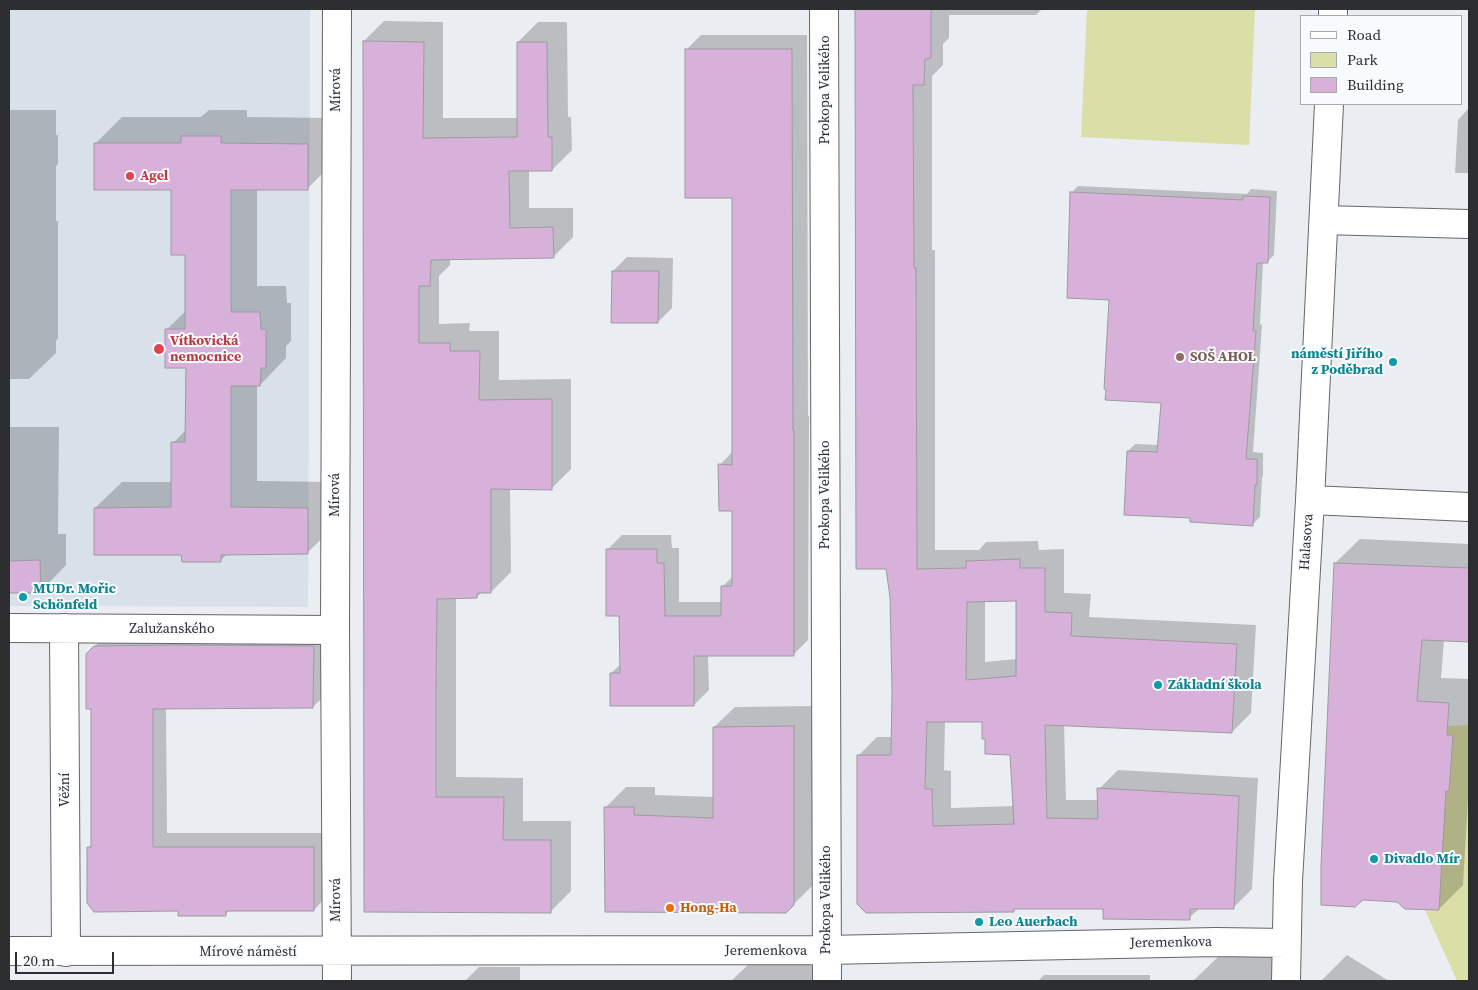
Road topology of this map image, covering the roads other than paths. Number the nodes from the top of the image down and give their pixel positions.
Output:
1 (337, 9) edge
2 (824, 9) edge
3 (1329, 105) edge
4 (1324, 220) junction
5 (1469, 224) edge
6 (1310, 500) junction
7 (1469, 507) edge
8 (9, 628) edge
9 (64, 628) junction
10 (335, 630) junction
11 (1286, 943) junction
12 (826, 950) junction
13 (9, 951) edge
14 (66, 952) junction
15 (336, 952) junction
16 (337, 981) edge
17 (827, 981) edge
18 (1286, 981) edge

1 - 10 street, Mírová
2 - 12 street, Prokopa Velikého
3 - 4 street, Halasova
4 - 5 street
4 - 6 street, Halasova
6 - 7 street
6 - 11 street, Halasova
8 - 9 street, Zalužanského
9 - 10 street, Zalužanského
9 - 14 street, Věžní
10 - 15 street, Mírová
11 - 12 street, Jeremenkova
11 - 18 street, Halasova
12 - 15 street, Jeremenkova
12 - 17 street, Prokopa Velikého
13 - 14 street, Mírové náměstí
14 - 15 street, Mírové náměstí
15 - 16 street, Mírová

